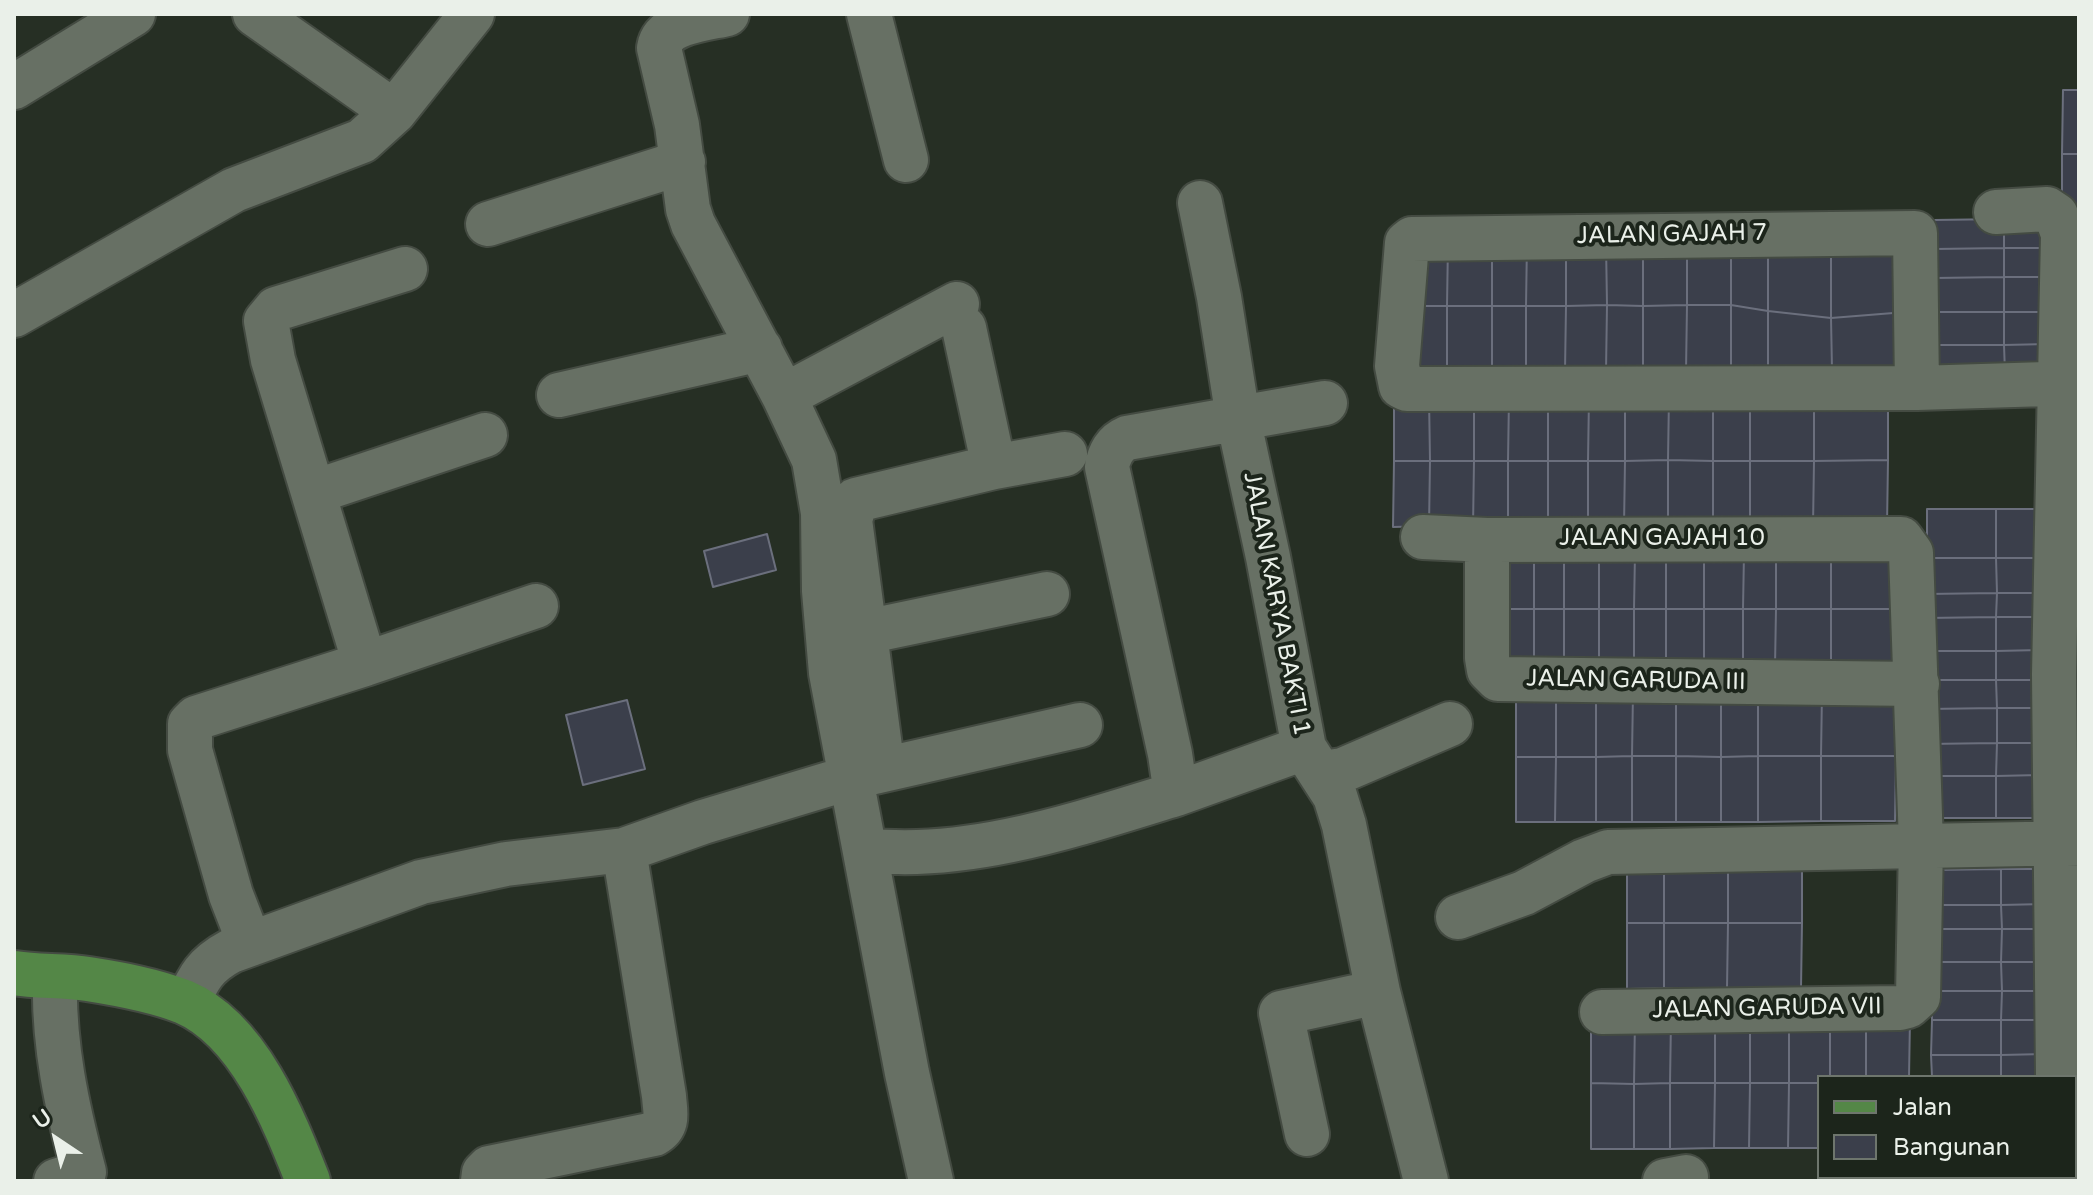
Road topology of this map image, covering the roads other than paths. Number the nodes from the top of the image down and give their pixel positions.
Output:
1 (133, 14) edge
2 (255, 14) edge
3 (472, 14) edge
4 (727, 14) edge
5 (869, 14) edge
6 (672, 21) edge
7 (14, 87) edge
8 (394, 112) junction
9 (906, 160) dead end
10 (683, 162) junction
11 (1200, 203) dead end
12 (1996, 212) dead end
13 (488, 224) dead end
14 (2071, 234) edge
15 (405, 269) dead end
16 (14, 315) edge
17 (760, 349) junction
18 (2070, 383) edge
19 (1917, 388) junction
20 (559, 395) dead end
21 (784, 396) junction
22 (1325, 403) dead end
23 (1238, 418) junction
24 (485, 435) dead end
25 (1065, 454) dead end
26 (994, 467) junction
27 (314, 492) junction
28 (2067, 534) edge
29 (1423, 537) dead end
30 (1487, 540) junction
31 (1047, 594) dead end
32 (536, 606) dead end
33 (865, 632) junction
34 (365, 664) junction
35 (2066, 674) edge
36 (1917, 684) junction
37 (1450, 724) dead end
38 (1080, 725) dead end
39 (1313, 761) junction
40 (867, 773) junction
41 (1176, 794) junction
42 (2066, 843) edge
43 (1921, 844) junction
44 (624, 850) junction
45 (865, 850) junction
46 (1458, 917) dead end
47 (250, 944) junction
48 (35, 975) edge
49 (1378, 992) junction
50 (187, 1003) junction
51 (2068, 1006) edge
52 (1602, 1012) dead end
53 (2058, 1075) edge
54 (1307, 1134) dead end
55 (56, 1181) edge
56 (308, 1181) edge
57 (483, 1181) edge
58 (931, 1181) edge
59 (1426, 1181) edge

1 - 7 street
2 - 8 street
3 - 8 street
4 - 6 street
5 - 9 street
6 - 10 street
8 - 16 street
10 - 13 street
10 - 17 street
11 - 23 street, JALAN KARYA BAKTI 1
12 - 14 street
14 - 18 street
15 - 27 street
17 - 20 street
17 - 21 street
18 - 19 street
18 - 28 street
19 - 19 street, JALAN GAJAH 7
21 - 26 street
21 - 40 street
22 - 23 street
23 - 39 street, JALAN KARYA BAKTI 1
23 - 41 street
24 - 27 street
25 - 26 street
26 - 33 street
27 - 34 street
28 - 35 street
29 - 30 street, JALAN GAJAH 10
30 - 36 street, JALAN GARUDA III
30 - 36 street, JALAN GAJAH 10
31 - 33 street
32 - 34 street
33 - 40 street
34 - 47 street
35 - 42 street
36 - 43 street
37 - 39 street
38 - 40 street
39 - 41 street
39 - 49 street, JALAN KARYA BAKTI 1
40 - 44 street
40 - 45 street
41 - 45 street
42 - 43 street
42 - 51 street
43 - 46 street
43 - 52 street, JALAN GARUDA VII
44 - 47 street
44 - 57 street
45 - 58 street
47 - 50 street
48 - 50 main road
48 - 55 street
49 - 54 street
49 - 59 street, JALAN KARYA BAKTI 1
50 - 56 main road
51 - 53 street

